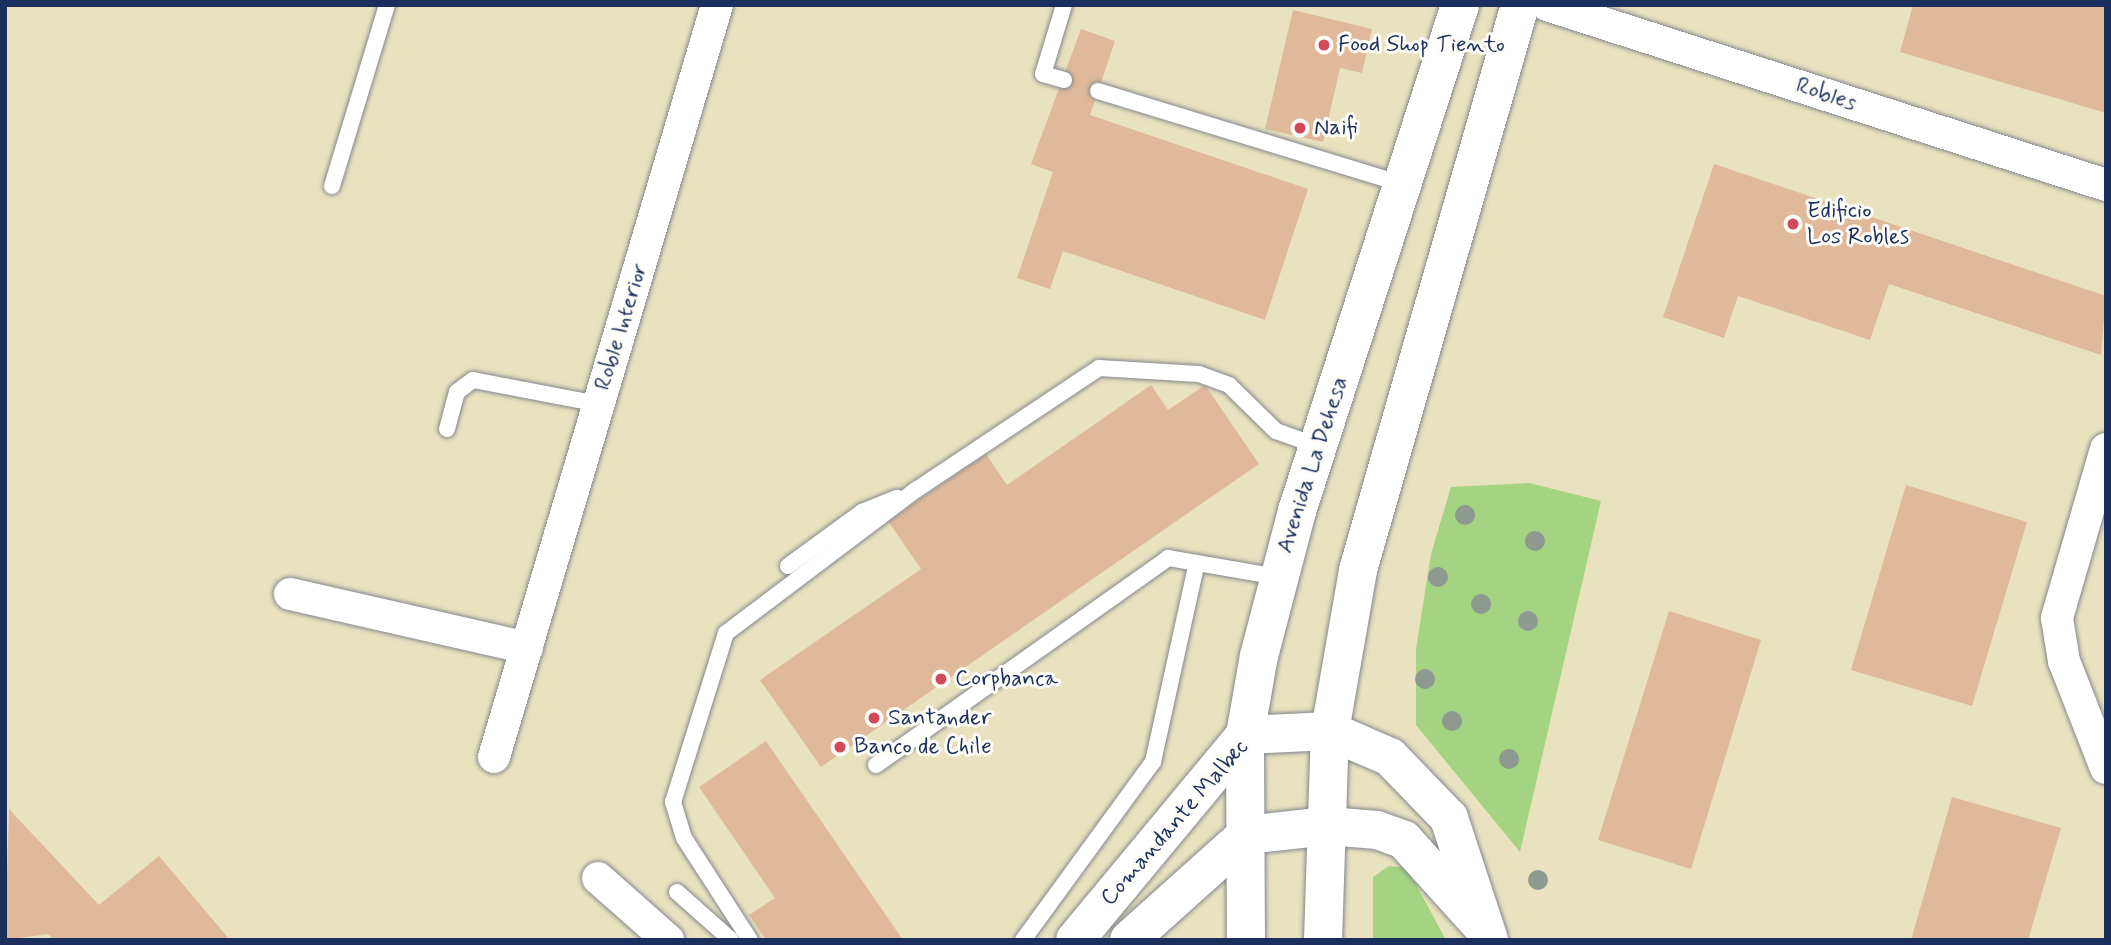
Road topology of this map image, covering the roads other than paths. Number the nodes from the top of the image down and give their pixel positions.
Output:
1 (387, 5) edge
2 (718, 5) edge
3 (1064, 5) edge
4 (1460, 5) edge
5 (1520, 5) edge
6 (1547, 5) edge
7 (1064, 80) dead end
8 (1098, 91) dead end
9 (1403, 184) junction
10 (2106, 185) edge
11 (332, 186) dead end
12 (599, 404) junction
13 (447, 429) dead end
14 (1320, 446) junction
15 (2106, 449) edge
16 (916, 490) junction
17 (2095, 519) edge
18 (788, 566) dead end
19 (1196, 566) junction
20 (1278, 578) junction
21 (290, 594) dead end
22 (527, 648) junction
23 (1330, 731) junction
24 (1245, 735) junction
25 (494, 757) dead end
26 (876, 765) dead end
27 (2106, 768) edge
28 (1328, 827) junction
29 (1245, 835) junction
30 (597, 878) dead end
31 (677, 892) dead end
32 (1486, 934) edge
33 (668, 940) edge
34 (731, 940) edge
35 (750, 940) edge
36 (1023, 940) edge
37 (1075, 940) edge
38 (1129, 940) edge
39 (1246, 940) edge
40 (1323, 940) edge

1 - 11 lane
2 - 12 street, Roble Interior
3 - 7 lane
4 - 9 main road, Avenida La Dehesa
5 - 23 main road
6 - 10 street, Robles
8 - 9 lane
9 - 14 main road, Avenida La Dehesa
12 - 13 lane
12 - 22 street, Roble Interior
14 - 16 lane
14 - 20 main road, Avenida La Dehesa
15 - 17 street
16 - 18 lane
16 - 35 lane
17 - 27 street
19 - 20 lane
19 - 26 lane
19 - 36 lane
20 - 24 main road, Avenida La Dehesa
21 - 22 street
22 - 25 street, Roble Interior
23 - 24 main road, Comandante Malbec
23 - 28 main road
23 - 32 main road
24 - 29 main road, Avenida La Dehesa
24 - 37 main road, Comandante Malbec
28 - 29 main road
28 - 32 main road
28 - 40 main road
29 - 38 main road, Comandante Malbec
29 - 39 main road, Avenida La Dehesa
30 - 33 street
31 - 34 lane

